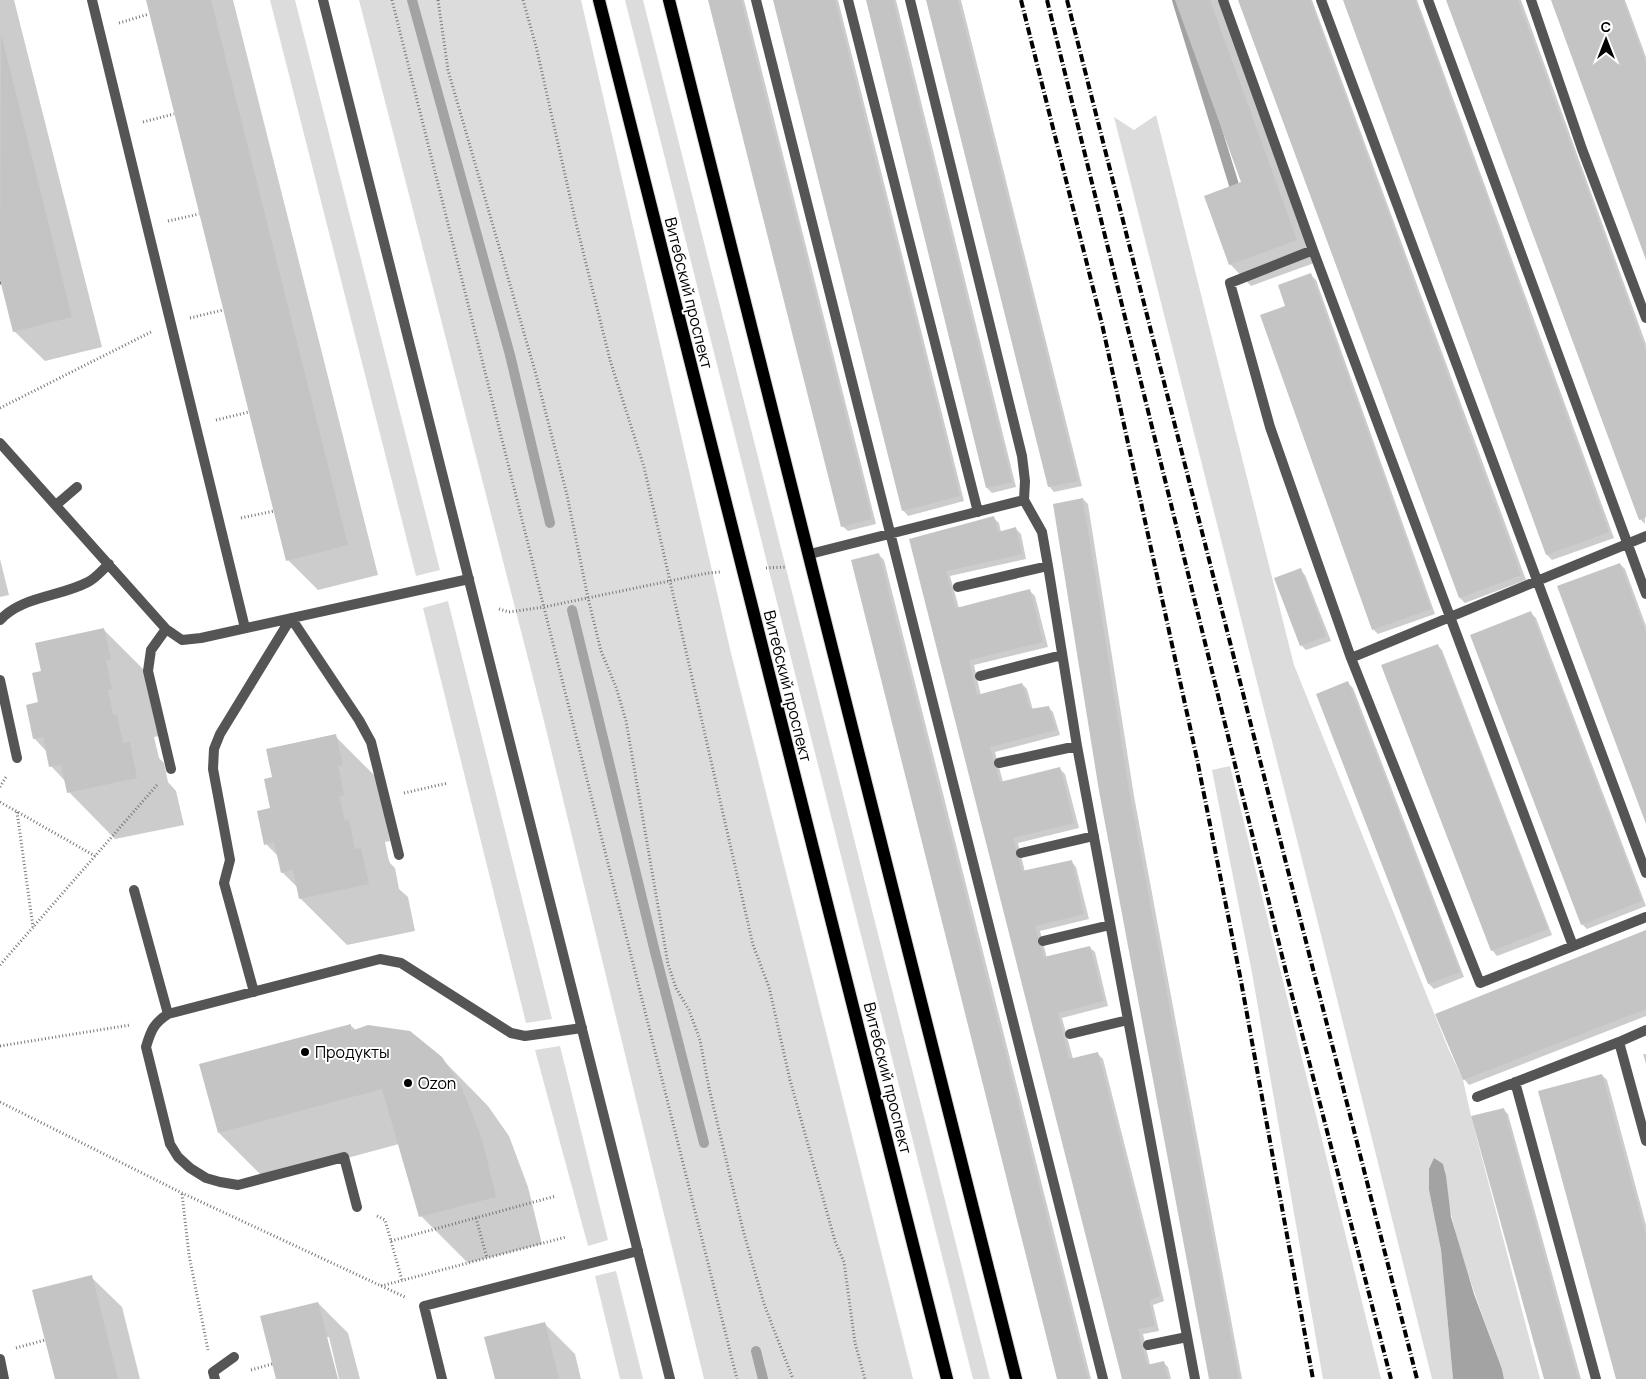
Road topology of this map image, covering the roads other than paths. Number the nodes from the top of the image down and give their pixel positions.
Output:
1 (92, 0) edge
2 (323, 0) edge
3 (599, 0) edge
4 (669, 0) edge
5 (756, 0) edge
6 (848, 0) edge
7 (910, 0) edge
8 (1223, 0) edge
9 (1321, 0) edge
10 (1428, 0) edge
11 (1531, 0) edge
12 (1313, 250) junction
13 (1646, 318) edge
14 (0, 443) edge
15 (76, 487) dead end
16 (1024, 500) junction
17 (56, 505) junction
18 (978, 512) junction
19 (890, 534) junction
20 (1646, 536) edge
21 (1627, 544) junction
22 (810, 554) junction
23 (109, 564) junction
24 (1048, 566) junction
25 (469, 579) junction
26 (1536, 581) junction
27 (958, 587) dead end
28 (1646, 594) edge
29 (1449, 617) junction
30 (291, 618) junction
31 (0, 620) edge
32 (246, 628) junction
33 (166, 629) junction
34 (1062, 655) junction
35 (1351, 658) junction
36 (980, 676) dead end
37 (0, 680) edge
38 (1077, 746) junction
39 (17, 758) dead end
40 (999, 763) dead end
41 (171, 769) road end
42 (1094, 836) junction
43 (1021, 853) dead end
44 (398, 855) dead end
45 (1646, 873) edge
46 (134, 890) dead end
47 (1646, 917) edge
48 (1110, 924) junction
49 (1044, 940) dead end
50 (1572, 946) junction
51 (254, 992) junction
52 (168, 1014) junction
53 (1128, 1020) junction
54 (582, 1028) junction
55 (1646, 1030) edge
56 (1070, 1034) dead end
57 (1620, 1042) junction
58 (1515, 1082) junction
59 (1476, 1097) dead end
60 (1646, 1141) edge
61 (357, 1207) road end
62 (638, 1251) junction
63 (1187, 1337) junction
64 (1148, 1345) dead end
65 (234, 1357) dead end
66 (0, 1359) edge
67 (214, 1375) edge
68 (4, 1379) edge
69 (442, 1379) edge
70 (670, 1379) edge
71 (947, 1379) edge
72 (1016, 1379) edge
73 (1103, 1379) edge
74 (1195, 1379) edge
75 (1596, 1379) edge

1 - 32 street
2 - 25 street
3 - 71 main road, Витебский проспект
4 - 22 main road
5 - 19 street
6 - 18 street
7 - 16 street
8 - 12 street
9 - 26 street
10 - 21 street
11 - 13 street
12 - 29 street
12 - 35 street
14 - 17 street
15 - 17 street
16 - 18 street
16 - 24 street
17 - 23 street
18 - 19 street
19 - 22 street
19 - 73 street
20 - 21 street
21 - 26 street
21 - 28 street
22 - 72 main road
23 - 31 street
23 - 33 street
24 - 27 street
24 - 34 street
25 - 30 street
25 - 54 street
26 - 29 street
26 - 45 street
29 - 35 street
29 - 50 street
30 - 32 street
30 - 44 street
30 - 51 street
32 - 33 street
33 - 41 street
34 - 36 street
34 - 38 street
35 - 50 street
37 - 39 street
38 - 40 street
38 - 42 street
42 - 43 street
42 - 48 street
46 - 52 street
47 - 50 street
48 - 49 street
48 - 53 street
51 - 52 street
51 - 54 street
52 - 61 street
53 - 56 street
53 - 63 street
54 - 62 street
55 - 57 street
57 - 58 street
57 - 60 street
58 - 59 street
58 - 75 street
62 - 69 street
62 - 70 street
63 - 64 street
63 - 74 street
65 - 67 street
66 - 68 street

